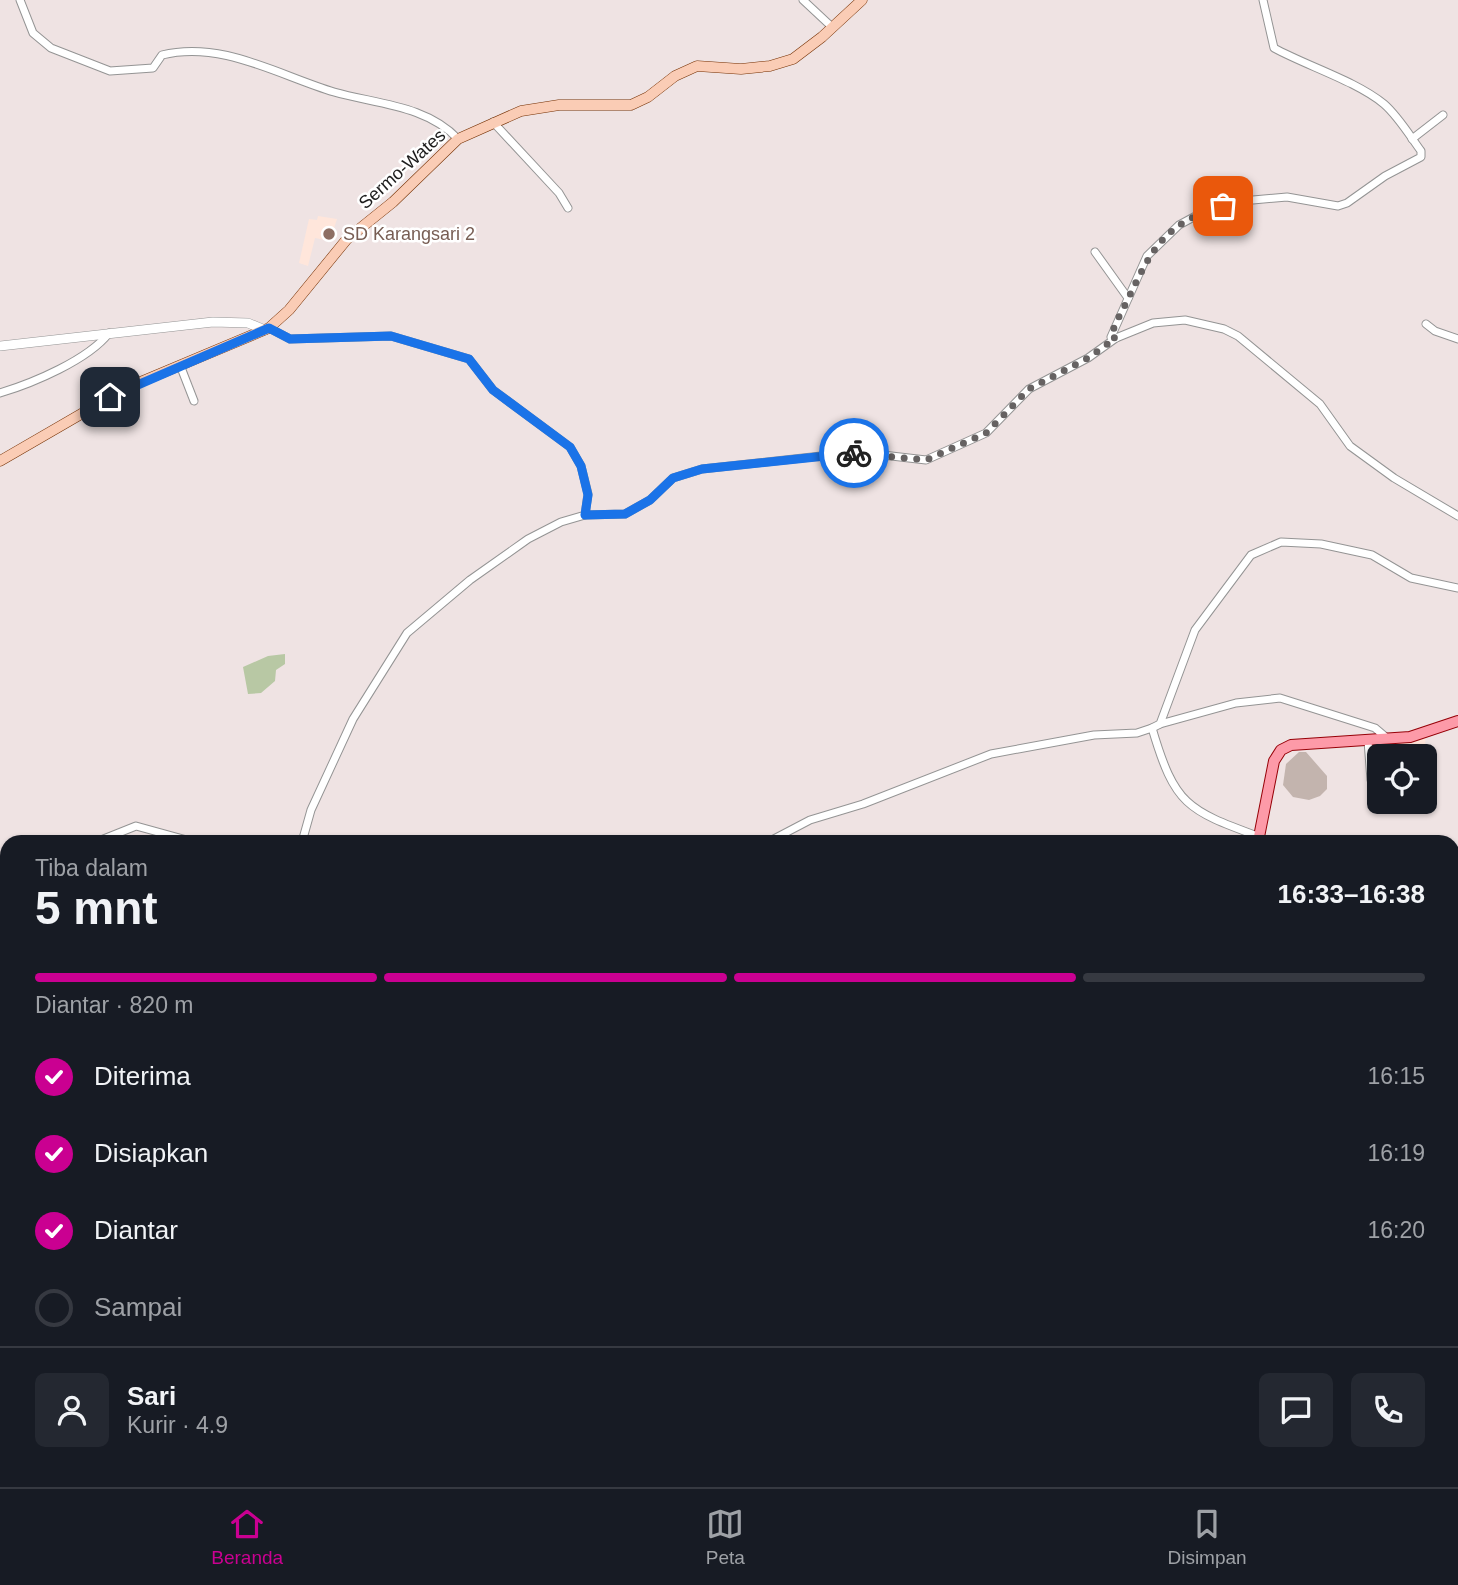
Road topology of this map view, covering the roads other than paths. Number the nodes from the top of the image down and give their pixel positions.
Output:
1 (19, 0) edge
2 (803, 0) edge
3 (862, 0) edge
4 (1263, 0) edge
5 (833, 28) junction
6 (1443, 114) dead end
7 (493, 122) junction
8 (458, 139) junction
9 (1412, 139) junction
10 (568, 208) dead end
11 (1095, 252) dead end
12 (1128, 299) junction
13 (1426, 324) dead end
14 (267, 329) junction
15 (109, 333) junction
16 (1116, 338) junction
17 (1458, 339) edge
18 (0, 346) edge
19 (180, 365) junction
20 (0, 393) edge
21 (194, 401) dead end
22 (0, 461) edge
23 (585, 515) junction
24 (1458, 516) edge
25 (1458, 588) edge
26 (1458, 721) edge
27 (1160, 724) junction
28 (1152, 728) junction
29 (1388, 739) junction
30 (1368, 741) junction
31 (1368, 744) edge
32 (114, 835) edge
33 (169, 835) edge
34 (304, 835) edge
35 (781, 835) edge
36 (1247, 835) edge
37 (1260, 835) edge

1 - 8 street
2 - 5 street
3 - 5 main road, Sermo-Wates
4 - 9 street
5 - 7 main road, Sermo-Wates
6 - 9 street
7 - 8 main road, Sermo-Wates
7 - 10 street
8 - 14 main road, Sermo-Wates
9 - 12 street
11 - 12 street
12 - 16 street
13 - 17 street
14 - 15 street
14 - 19 main road, Sermo-Wates
14 - 23 street
15 - 18 street
15 - 20 street
16 - 23 street
16 - 24 street
19 - 21 street
19 - 22 main road, Sermo-Wates
23 - 34 street
25 - 27 street
26 - 29 main road
27 - 28 street
27 - 29 street
28 - 35 street
28 - 36 street
29 - 30 main road
30 - 31 street
30 - 37 main road
32 - 33 street

